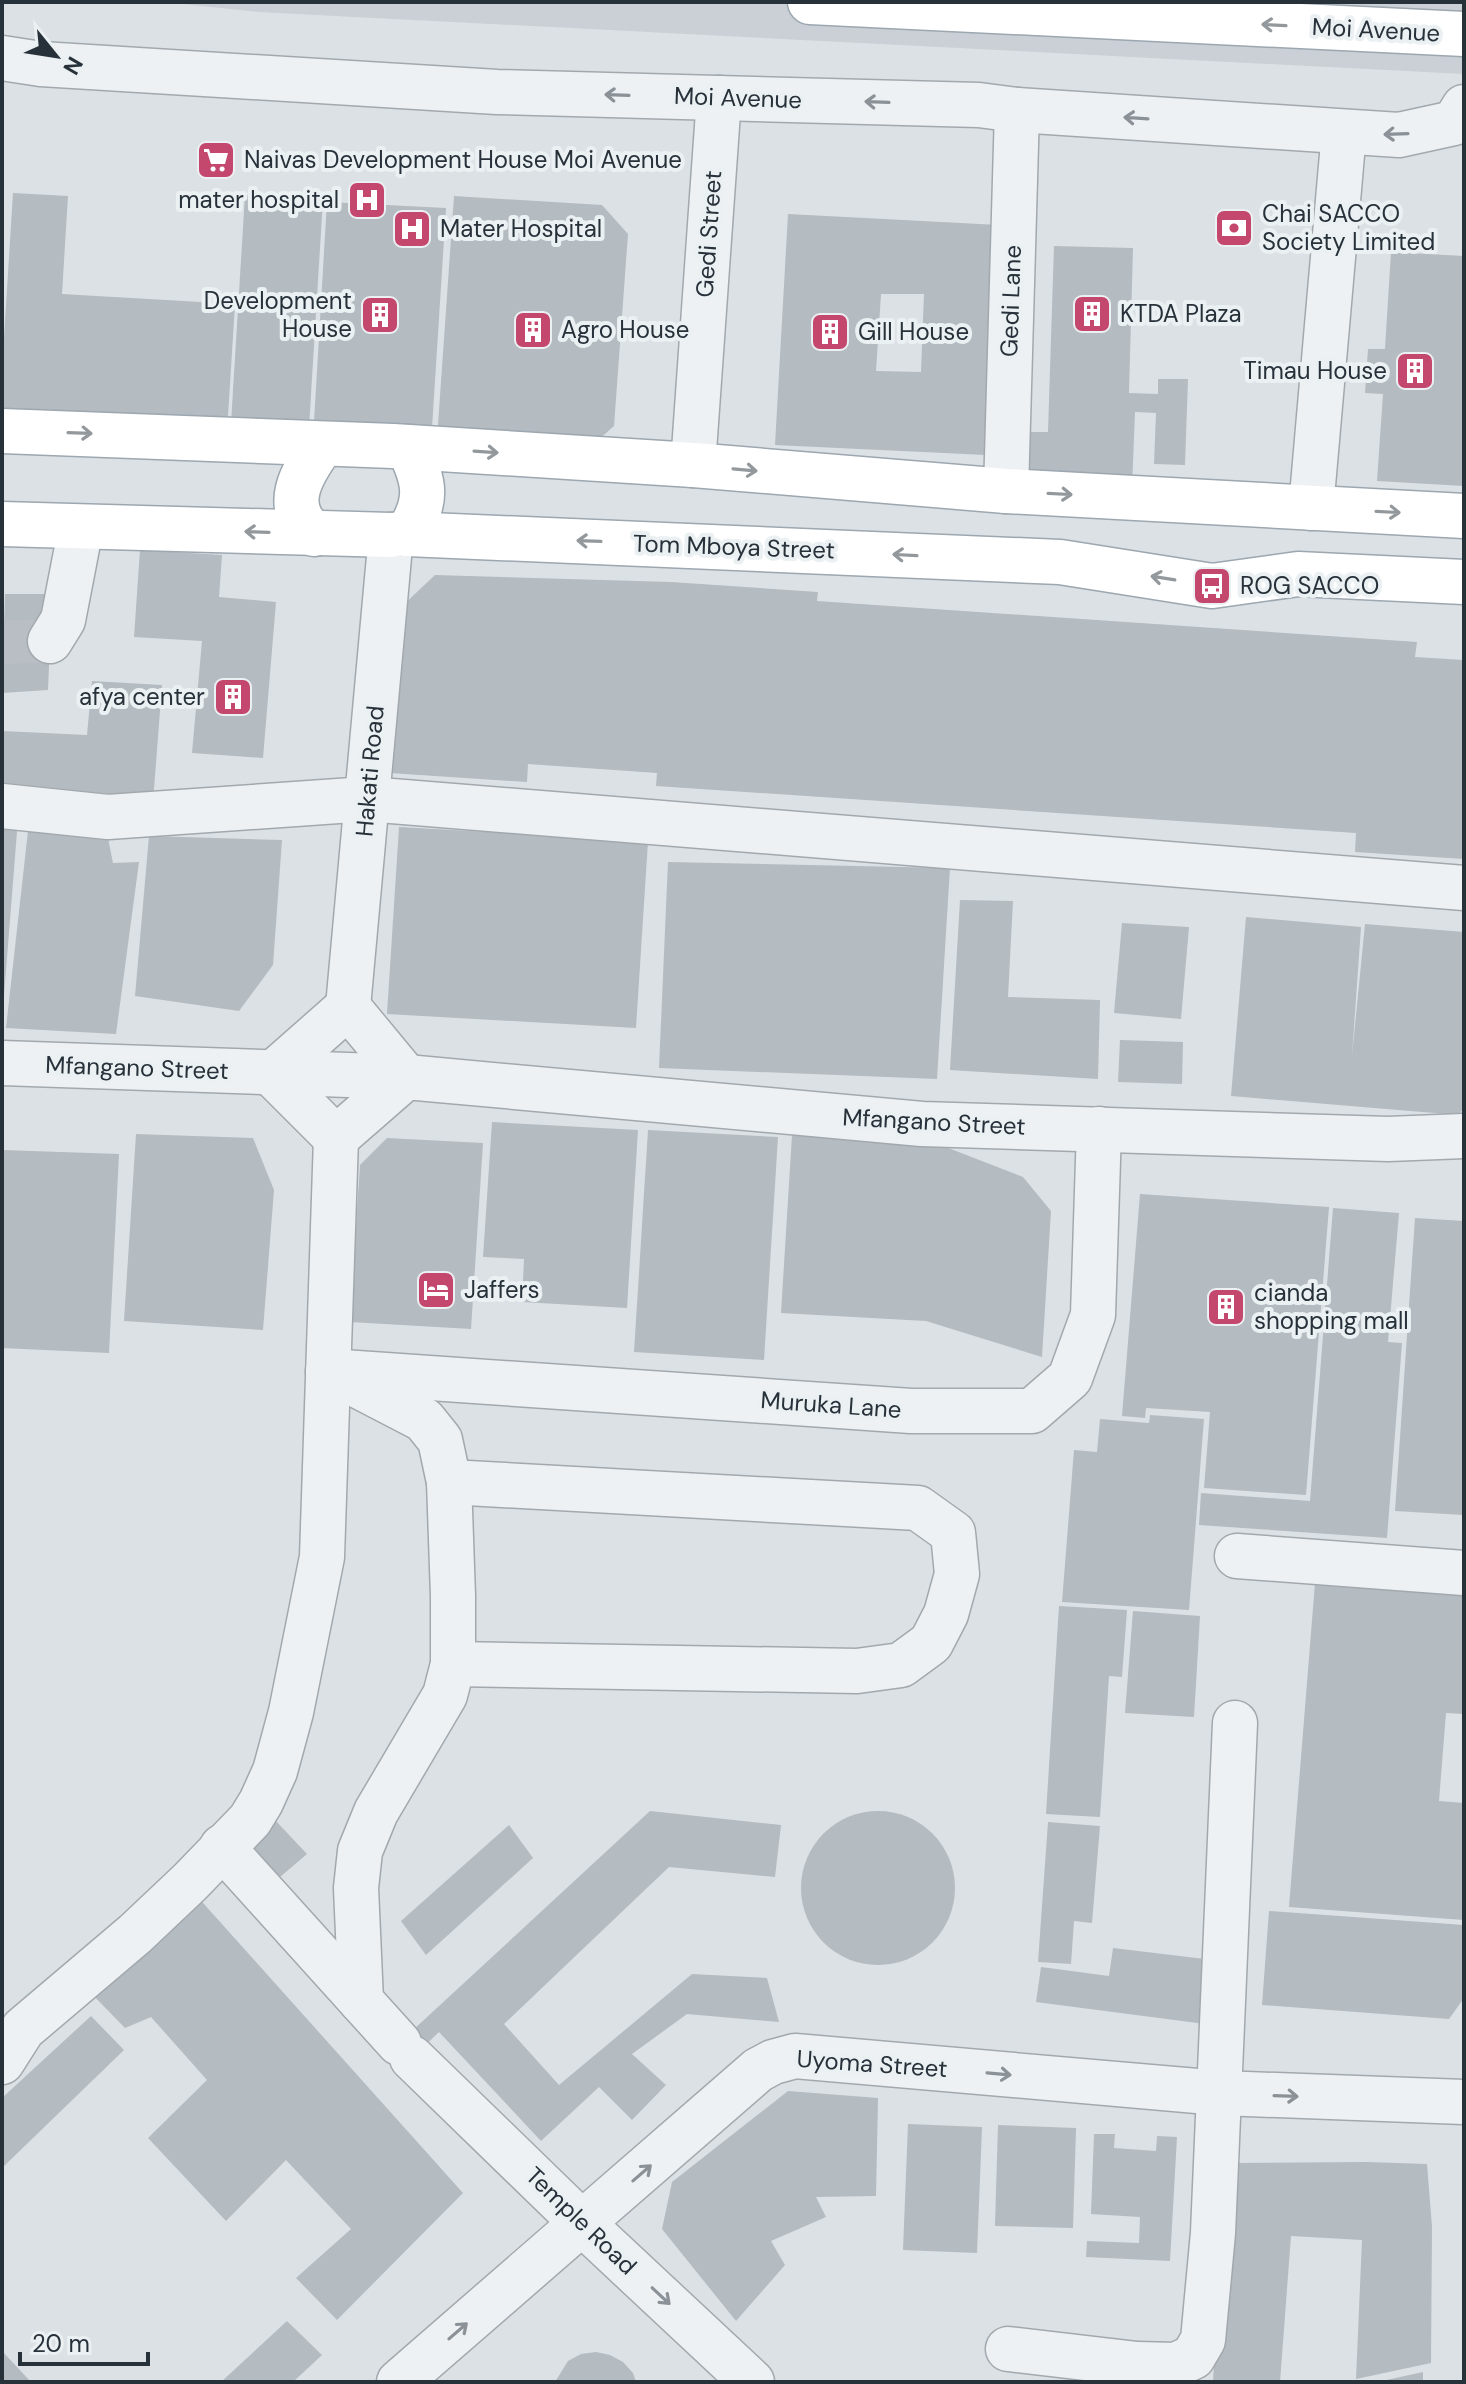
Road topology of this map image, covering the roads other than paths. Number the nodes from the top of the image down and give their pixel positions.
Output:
1 (810, 2) edge
2 (1464, 34) edge
3 (2, 58) edge
4 (719, 98) junction
5 (1464, 107) edge
6 (1017, 110) junction
7 (1344, 132) junction
8 (2, 431) edge
9 (322, 445) junction
10 (408, 447) junction
11 (693, 465) junction
12 (1006, 491) junction
13 (1311, 508) junction
14 (1464, 516) edge
15 (2, 524) edge
16 (81, 527) junction
17 (314, 534) junction
18 (399, 534) junction
19 (1464, 582) edge
20 (50, 641) dead end
21 (367, 799) junction
22 (2, 806) edge
23 (1464, 888) edge
24 (348, 1007) junction
25 (2, 1063) edge
26 (272, 1074) junction
27 (406, 1077) junction
28 (1099, 1129) junction
29 (1464, 1136) edge
30 (336, 1138) junction
31 (328, 1371) junction
32 (449, 1482) junction
33 (1237, 1556) dead end
34 (1464, 1573) edge
35 (453, 1664) junction
36 (1235, 1723) dead end
37 (222, 1847) junction
38 (361, 2001) junction
39 (2, 2062) edge
40 (1220, 2093) junction
41 (1464, 2102) edge
42 (583, 2224) junction
43 (1008, 2349) dead end
44 (399, 2382) edge
45 (752, 2382) edge

2 -> 1 main road, Moi Avenue
4 -> 3 street, Moi Avenue
6 -> 4 street, Moi Avenue
4 - 11 street, Gedi Street
5 -> 7 street, Moi Avenue
7 -> 6 street, Moi Avenue
6 - 12 street, Gedi Lane
7 - 13 street
8 -> 9 main road
9 - 10 main road
9 - 17 main road
10 -> 11 main road
10 - 18 main road
11 -> 12 main road
12 -> 13 main road
13 -> 14 main road
15 - 16 main road, Tom Mboya Street
17 -> 16 main road, Tom Mboya Street
16 - 20 street
17 - 18 main road, Tom Mboya Street
19 -> 18 main road, Tom Mboya Street
18 - 21 street, Hakati Road
21 - 22 street
21 - 23 street
21 - 24 street, Hakati Road
24 - 26 street
24 - 27 street
25 - 26 street, Mfangano Street
26 - 27 street, Mfangano Street
26 - 30 street
27 - 28 street, Mfangano Street
27 - 30 street
28 - 29 street, Mfangano Street
28 - 31 street, Muruka Lane
30 - 31 street
31 - 32 street
31 - 37 street
32 - 35 street
32 - 35 street
33 - 34 street
35 - 38 street
36 - 40 street
37 - 38 street, Temple Road
37 - 39 street
38 - 42 street, Temple Road
40 -> 41 street, Uyoma Street
42 -> 40 street, Uyoma Street
40 - 43 street
44 -> 42 street, Uyoma Street
42 -> 45 street, Temple Road

